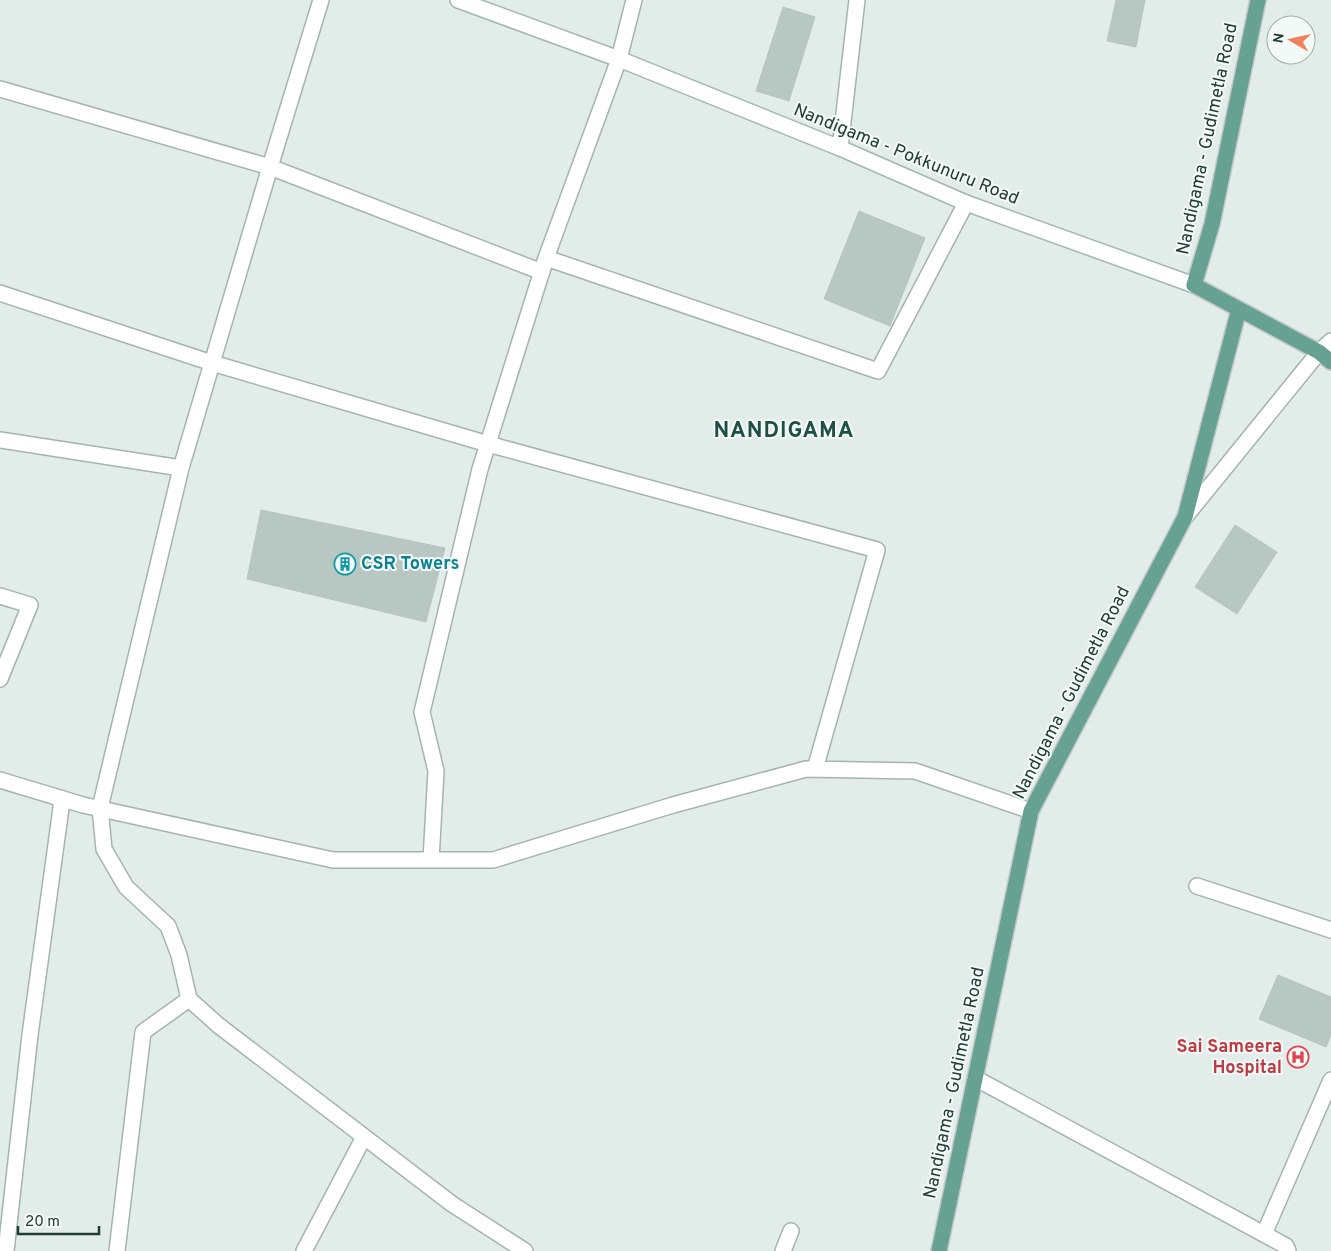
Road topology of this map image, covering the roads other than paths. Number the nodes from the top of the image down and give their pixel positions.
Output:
1 (321, 0) edge
2 (458, 0) edge
3 (634, 0) edge
4 (857, 0) edge
5 (1258, 0) edge
6 (619, 59) junction
7 (0, 89) edge
8 (840, 148) junction
9 (270, 167) junction
10 (966, 203) junction
11 (544, 265) junction
12 (1194, 285) junction
13 (0, 293) edge
14 (1239, 309) junction
15 (1331, 341) edge
16 (1318, 352) junction
17 (1331, 362) edge
18 (212, 364) junction
19 (0, 440) edge
20 (488, 444) junction
21 (181, 468) junction
22 (1185, 517) junction
23 (0, 596) edge
24 (0, 678) edge
25 (815, 770) junction
26 (0, 780) edge
27 (61, 798) junction
28 (100, 808) junction
29 (1031, 812) junction
30 (431, 860) junction
31 (1197, 886) dead end
32 (1331, 930) edge
33 (189, 999) junction
34 (975, 1078) junction
35 (1331, 1080) edge
36 (364, 1136) junction
37 (6, 1188) edge
38 (791, 1231) dead end
39 (1264, 1234) junction
40 (6, 1251) edge
41 (117, 1251) edge
42 (304, 1251) edge
43 (525, 1251) edge
44 (783, 1251) edge
45 (939, 1251) edge
46 (1288, 1251) edge

1 - 9 street
2 - 6 street, Nandigama - Pokkunuru Road
3 - 6 street
4 - 8 street
5 - 12 main road, Nandigama - Gudimetla Road
6 - 8 street, Nandigama - Pokkunuru Road
6 - 11 street
7 - 9 street
8 - 10 street, Nandigama - Pokkunuru Road
9 - 11 street
9 - 18 street
10 - 11 street
10 - 12 street, Nandigama - Pokkunuru Road
11 - 20 street
12 - 14 main road, Nandigama - Pokkunuru Road
13 - 18 street
14 - 16 main road, Nandigama - Pokkunuru Road
14 - 22 main road, Nandigama - Gudimetla Road
15 - 16 street
16 - 17 main road, Nandigama - Pokkunuru Road
16 - 22 street
18 - 20 street
18 - 21 street
19 - 21 street
20 - 25 street
20 - 30 street
21 - 28 street
22 - 29 main road, Nandigama - Gudimetla Road
23 - 24 street
25 - 29 street
25 - 30 street
26 - 27 street
27 - 28 street
27 - 37 street
28 - 30 street
28 - 33 street
29 - 34 main road, Nandigama - Gudimetla Road
31 - 32 street
33 - 36 street
33 - 41 street
34 - 39 street
34 - 45 main road, Nandigama - Gudimetla Road
35 - 39 street
36 - 42 street
36 - 43 street
37 - 40 street
38 - 44 street
39 - 46 street

